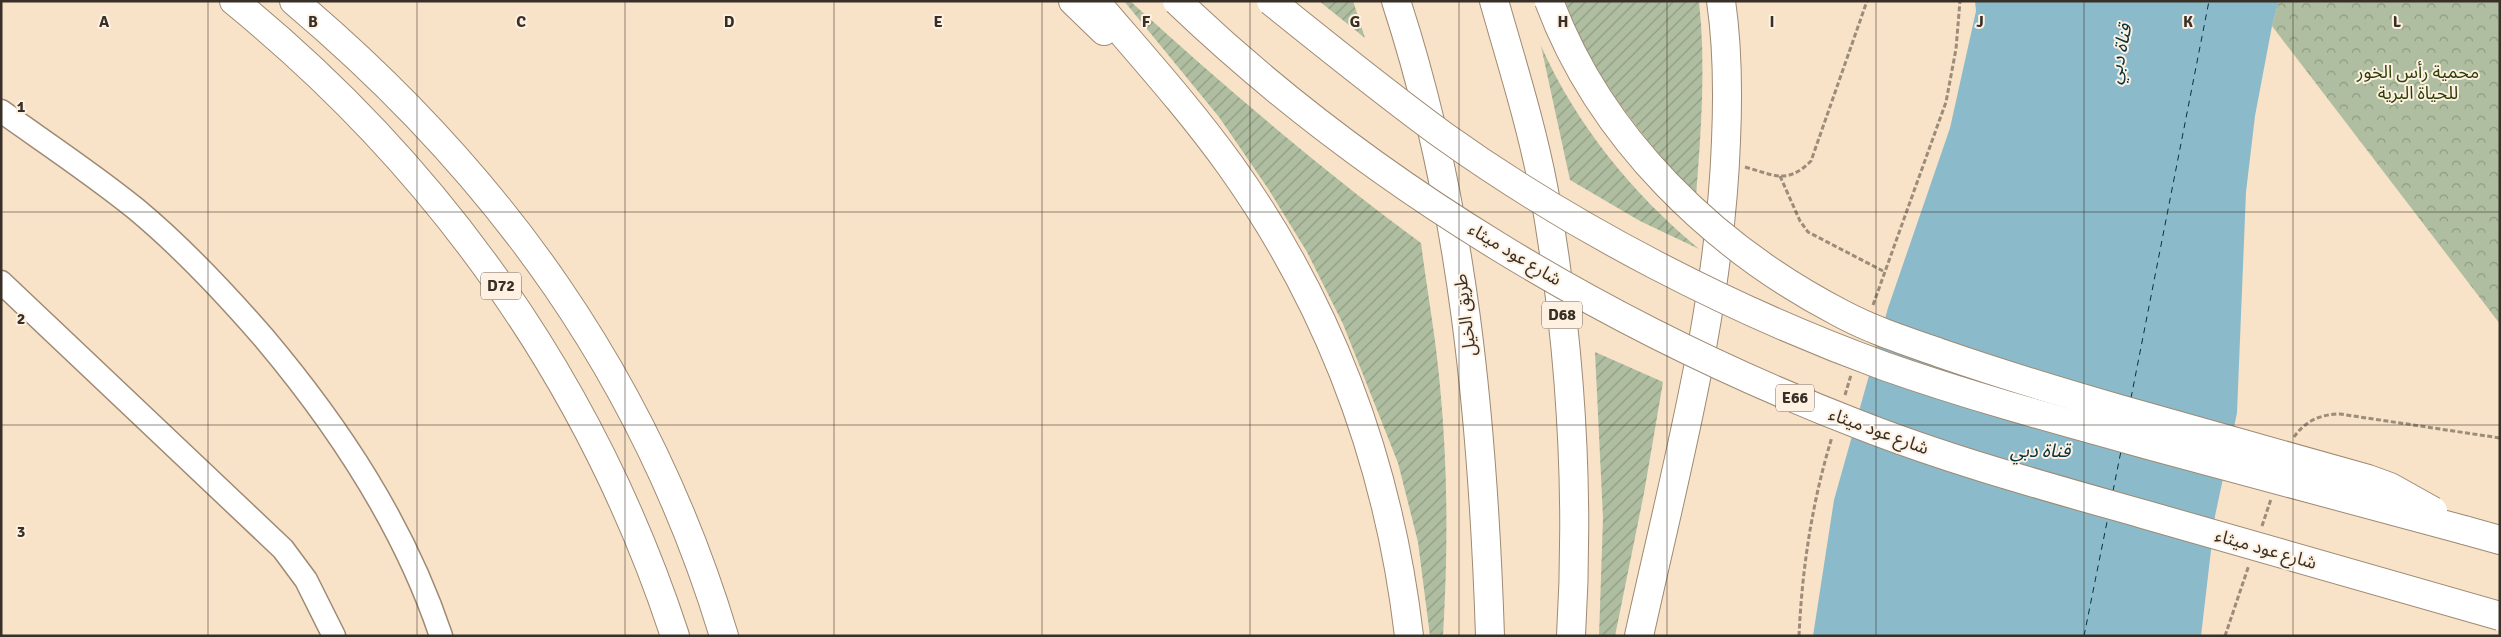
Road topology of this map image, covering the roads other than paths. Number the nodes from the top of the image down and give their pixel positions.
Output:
1 (234, 1) edge
2 (294, 1) edge
3 (1072, 1) edge
4 (1095, 1) edge
5 (1177, 1) edge
6 (1272, 1) edge
7 (1396, 1) edge
8 (1494, 1) edge
9 (1549, 1) edge
10 (1721, 1) edge
11 (1731, 1) edge
12 (1726, 33) junction
13 (1153, 68) junction
14 (1, 111) edge
15 (1, 282) edge
16 (2464, 530) junction
17 (2500, 540) edge
18 (2500, 616) edge
19 (334, 636) edge
20 (441, 636) edge
21 (675, 636) edge
22 (724, 636) edge
23 (1409, 636) edge
24 (1490, 636) edge
25 (1571, 636) edge
26 (1639, 636) edge

1 - 21 main road, D72
2 - 22 main road, D72
3 - 13 main road
4 - 13 main road
5 - 18 main road, شارع عود ميثاء / E66, bridge
6 - 16 main road, bridge
7 - 24 main road, طريق الخيل
8 - 25 main road, D68
9 - 16 main road, bridge
10 - 12 main road
11 - 12 main road
12 - 26 main road
13 - 23 main road
14 - 20 lane
15 - 19 lane
16 - 17 main road

